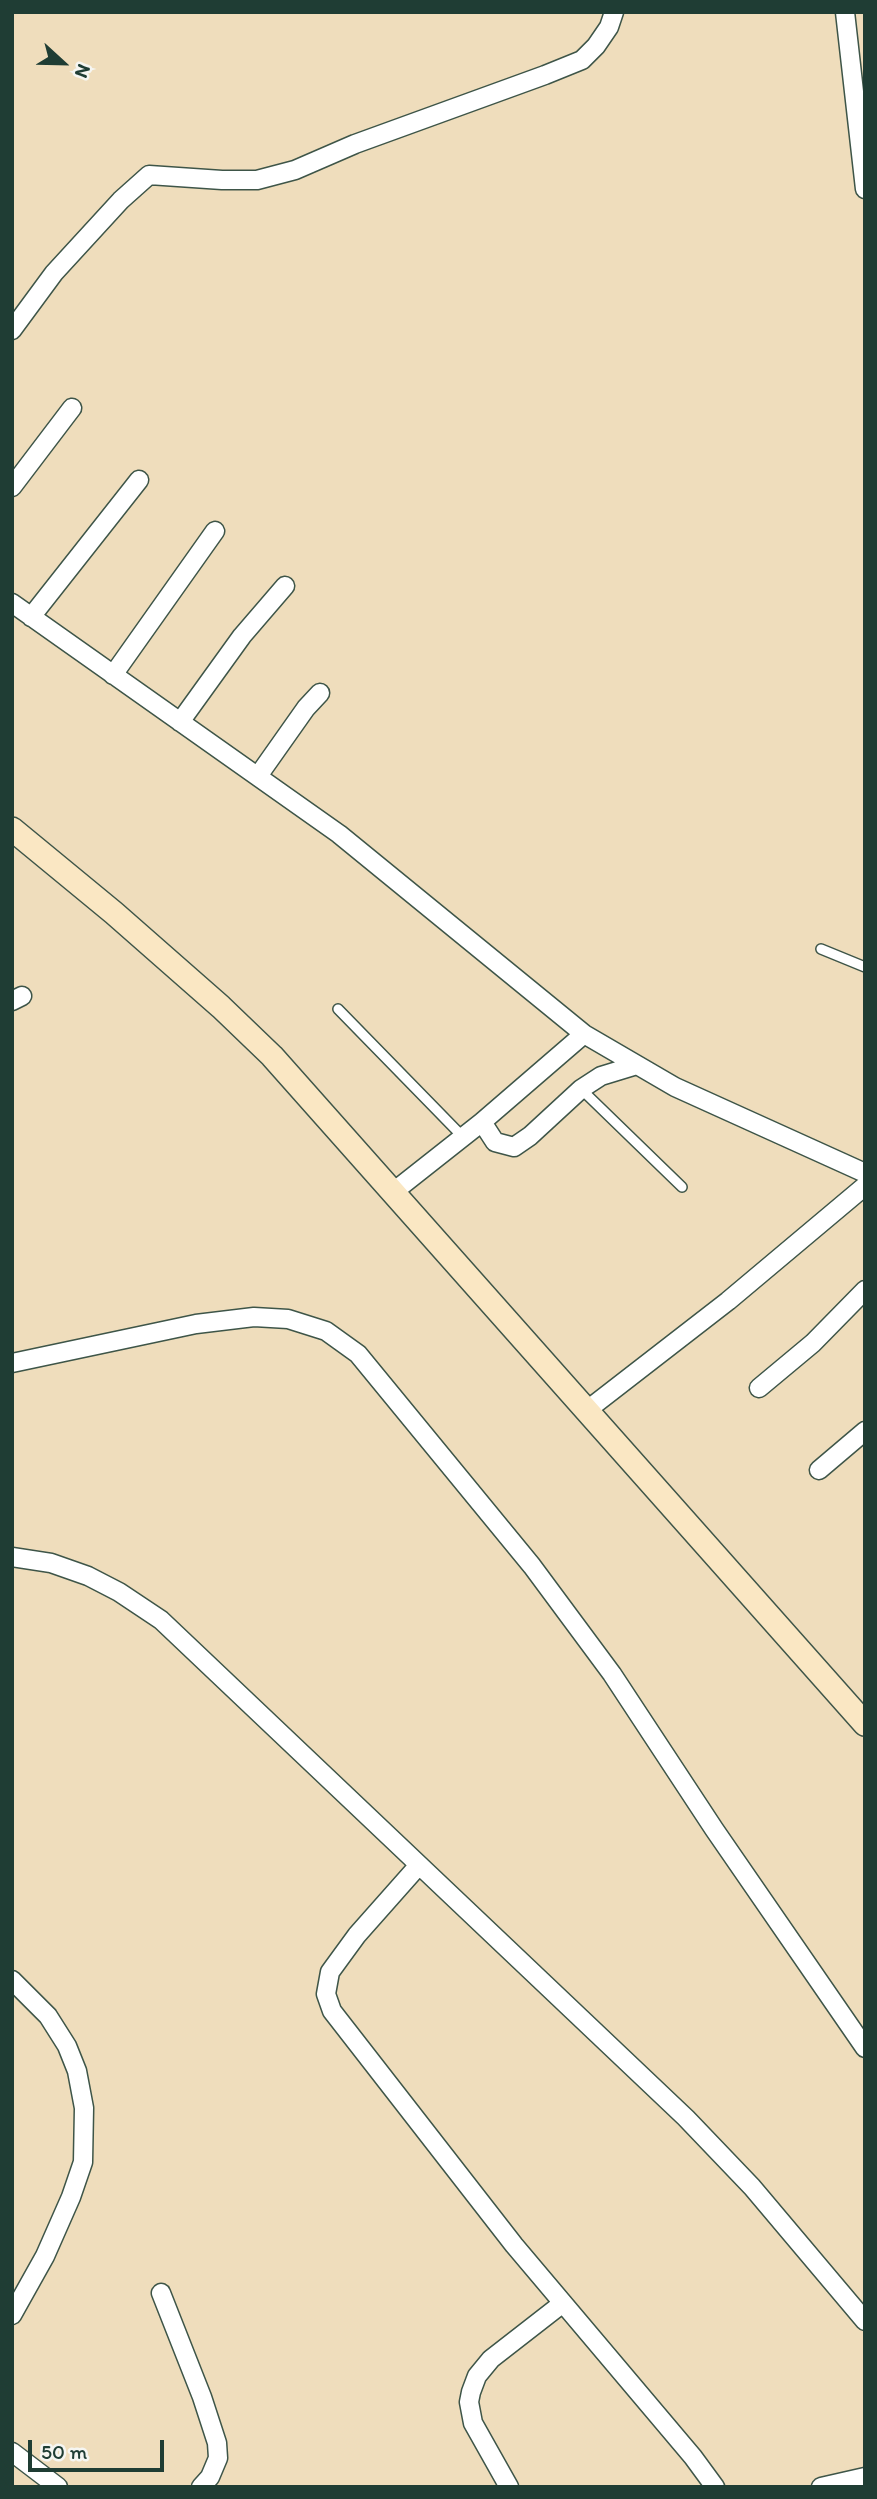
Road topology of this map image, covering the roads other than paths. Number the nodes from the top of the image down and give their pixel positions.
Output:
1 (614, 12) edge
2 (845, 12) edge
3 (865, 189) edge
4 (12, 330) edge
5 (72, 408) dead end
6 (139, 480) dead end
7 (12, 487) edge
8 (215, 531) dead end
9 (285, 586) dead end
10 (12, 603) edge
11 (31, 617) junction
12 (113, 675) junction
13 (320, 694) dead end
14 (180, 722) junction
15 (258, 776) junction
16 (12, 829) edge
17 (821, 949) dead end
18 (865, 967) edge
19 (338, 1009) dead end
20 (584, 1034) junction
21 (637, 1065) junction
22 (581, 1089) junction
23 (482, 1122) junction
24 (463, 1137) junction
25 (865, 1173) edge
26 (865, 1186) edge
27 (682, 1187) dead end
28 (392, 1193) junction
29 (865, 1290) edge
30 (12, 1363) edge
31 (759, 1388) dead end
32 (586, 1411) junction
33 (865, 1431) edge
34 (819, 1470) dead end
35 (12, 1557) edge
36 (865, 1724) edge
37 (419, 1865) junction
38 (12, 1980) edge
39 (865, 2048) edge
40 (161, 2293) dead end
41 (563, 2303) junction
42 (12, 2315) edge
43 (865, 2321) edge
44 (12, 2452) edge
45 (865, 2477) edge
46 (58, 2487) edge
47 (201, 2487) edge
48 (509, 2487) edge
49 (715, 2487) edge
50 (821, 2487) edge

1 - 4 street
2 - 3 street
5 - 7 street
6 - 11 street
8 - 12 street
9 - 14 street
10 - 11 street
11 - 12 street
12 - 14 street
13 - 15 street
14 - 15 street
15 - 20 street
16 - 28 street
17 - 18 lane
19 - 24 lane
20 - 21 street
20 - 23 street
21 - 22 street
21 - 25 street
22 - 23 street
22 - 27 lane
23 - 24 street
24 - 28 street
26 - 32 street
28 - 32 street
29 - 31 street
30 - 39 street
32 - 36 street
33 - 34 street
35 - 37 street
37 - 41 street
37 - 43 street
38 - 42 street
40 - 47 street
41 - 48 street
41 - 49 street
44 - 46 street
45 - 50 street

